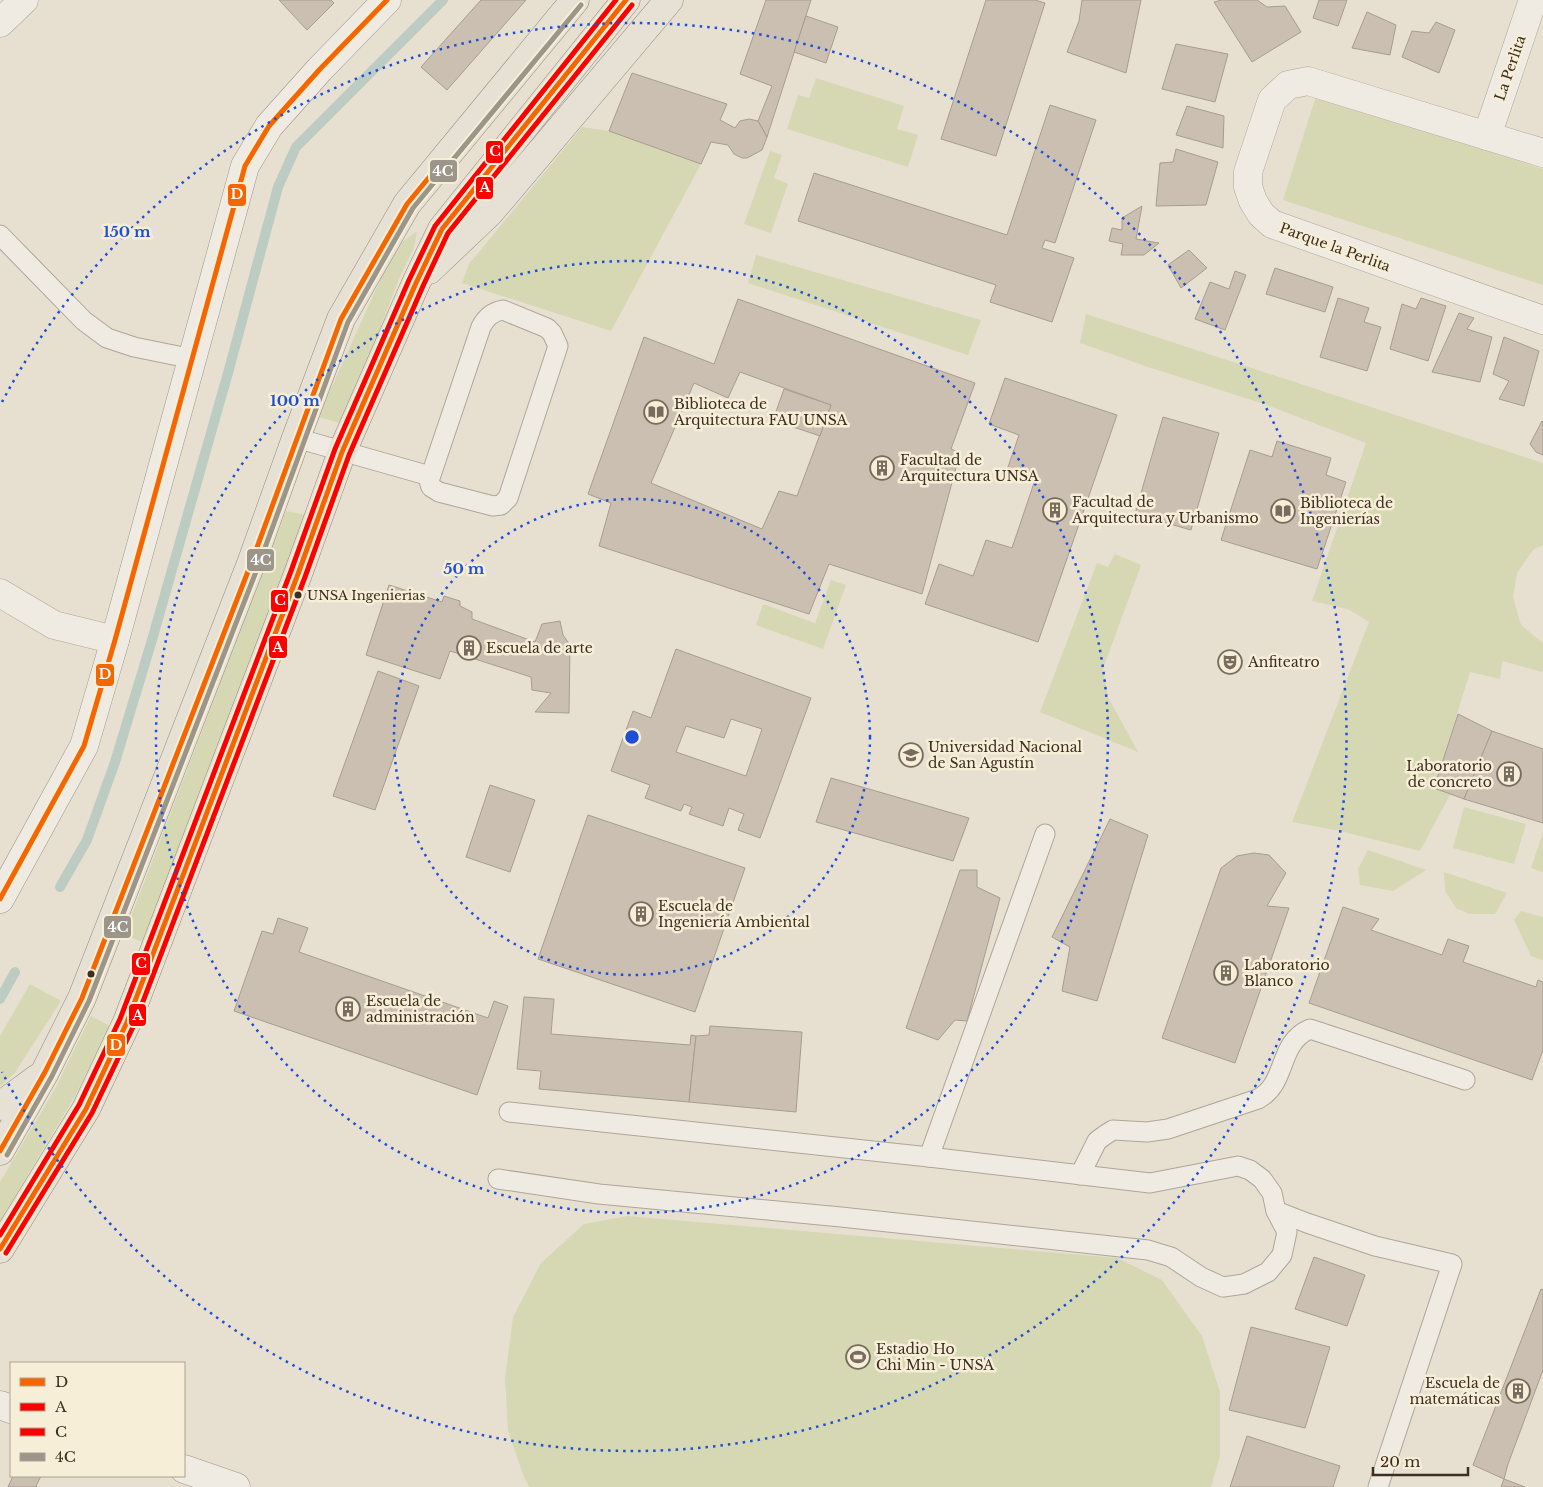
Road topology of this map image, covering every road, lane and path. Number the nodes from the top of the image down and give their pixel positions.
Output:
1 (24, 0) edge
2 (387, 0) edge
3 (575, 0) edge
4 (626, 0) edge
5 (669, 0) edge
6 (1533, 0) edge
7 (0, 23) edge
8 (1487, 136) junction
9 (1543, 153) edge
10 (0, 235) edge
11 (416, 283) junction
12 (1543, 320) edge
13 (193, 359) junction
14 (296, 438) junction
15 (342, 452) junction
16 (430, 476) junction
17 (0, 592) edge
18 (115, 640) junction
19 (1045, 834) dead end
20 (0, 899) edge
21 (45, 1072) junction
22 (1465, 1080) dead end
23 (0, 1106) edge
24 (509, 1112) dead end
25 (0, 1151) edge
26 (929, 1157) junction
27 (1080, 1175) junction
28 (498, 1179) dead end
29 (1276, 1210) junction
30 (0, 1249) edge
31 (185, 1469) edge
32 (236, 1487) edge
33 (1378, 1487) edge

1 - 7 street
2 - 13 street
3 - 14 main road
4 - 11 main road
5 - 11 main road
6 - 8 street, La Perlita
8 - 9 street, Parque la Perlita
8 - 12 street, Parque la Perlita
10 - 13 lane
11 - 15 main road
13 - 18 street
14 - 15 lane
14 - 21 main road
15 - 16 lane
15 - 30 main road
16 - 16 lane
17 - 18 street
18 - 20 street
19 - 26 lane
21 - 23 main road
21 - 25 main road
22 - 27 lane
24 - 26 lane
26 - 27 lane
27 - 29 lane
28 - 29 lane
29 - 33 lane
31 - 32 street

